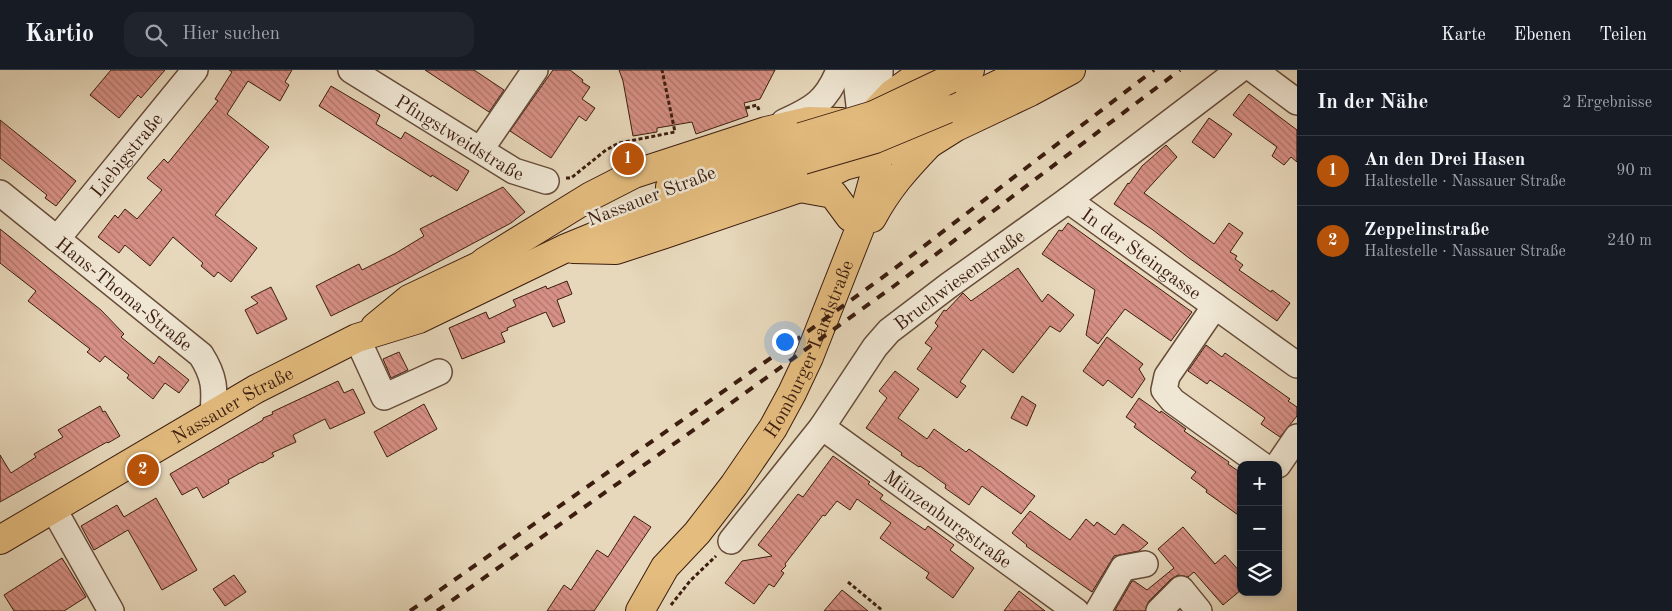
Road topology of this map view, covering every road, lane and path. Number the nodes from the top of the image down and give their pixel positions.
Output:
1 (195, 70) edge
2 (352, 70) edge
3 (535, 70) edge
4 (662, 70) edge
5 (838, 70) edge
6 (857, 70) edge
7 (880, 70) edge
8 (1028, 70) edge
9 (1071, 70) edge
10 (1239, 70) edge
11 (1254, 70) edge
12 (949, 73) edge
13 (1297, 102) edge
14 (879, 107) junction
15 (766, 131) junction
16 (929, 144) junction
17 (867, 146) junction
18 (481, 149) junction
19 (802, 149) junction
20 (546, 181) joint
21 (800, 188) junction
22 (0, 193) edge
23 (1068, 200) junction
24 (850, 217) junction
25 (57, 239) junction
26 (564, 249) junction
27 (484, 262) junction
28 (846, 265) junction
29 (1215, 306) junction
30 (361, 337) junction
31 (1293, 354) edge
32 (439, 372) dead end
33 (213, 414) junction
34 (822, 427) junction
35 (1297, 438) edge
36 (1256, 461) edge
37 (1281, 461) edge
38 (53, 508) junction
39 (697, 533) junction
40 (0, 540) edge
41 (731, 541) joint
42 (1145, 564) dead end
43 (848, 582) dead end
44 (1070, 609) edge
45 (111, 611) edge
46 (640, 611) edge
47 (655, 611) edge
48 (666, 611) edge
49 (883, 611) edge
50 (1098, 611) edge
51 (1160, 611) edge
52 (1200, 611) edge

1 - 25 street, Liebigstraße
2 - 18 street, Pfingstweidstraße
3 - 18 street
4 - 20 path
5 - 15 street
6 - 17 street
7 - 14 street
8 - 19 main road, Nassauer Straße, bridge
9 - 16 main road
10 - 23 street, Bruchwiesenstraße
11 - 13 street
12 - 14 main road
12 - 19 main road, Nassauer Straße, bridge
14 - 17 main road
15 - 17 main road
15 - 27 main road
16 - 17 main road
16 - 28 main road
17 - 21 main road
17 - 24 main road
17 - 28 main road, Homburger Landstraße
18 - 20 street, Pfingstweidstraße
19 - 26 main road, Nassauer Straße
19 - 27 main road, Nassauer Straße
21 - 24 main road
21 - 26 main road
22 - 25 street, Hans-Thoma-Straße
23 - 29 street, In der Steingasse
23 - 34 street, Bruchwiesenstraße
24 - 28 main road
25 - 33 street, Hans-Thoma-Straße
26 - 30 main road, Nassauer Straße
27 - 30 main road, Nassauer Straße
28 - 39 main road, Homburger Landstraße
29 - 31 street, In der Steingasse
29 - 36 street, In der Steingasse
30 - 32 street
30 - 33 main road, Nassauer Straße
33 - 38 main road, Nassauer Straße
34 - 41 street, Bruchwiesenstraße
34 - 44 street, Münzenburgstraße
35 - 37 street
38 - 40 main road, Nassauer Straße
38 - 45 street
39 - 46 main road, Homburger Landstraße
39 - 47 main road, Homburger Landstraße
41 - 48 path
42 - 50 street
43 - 49 path
51 - 52 street

